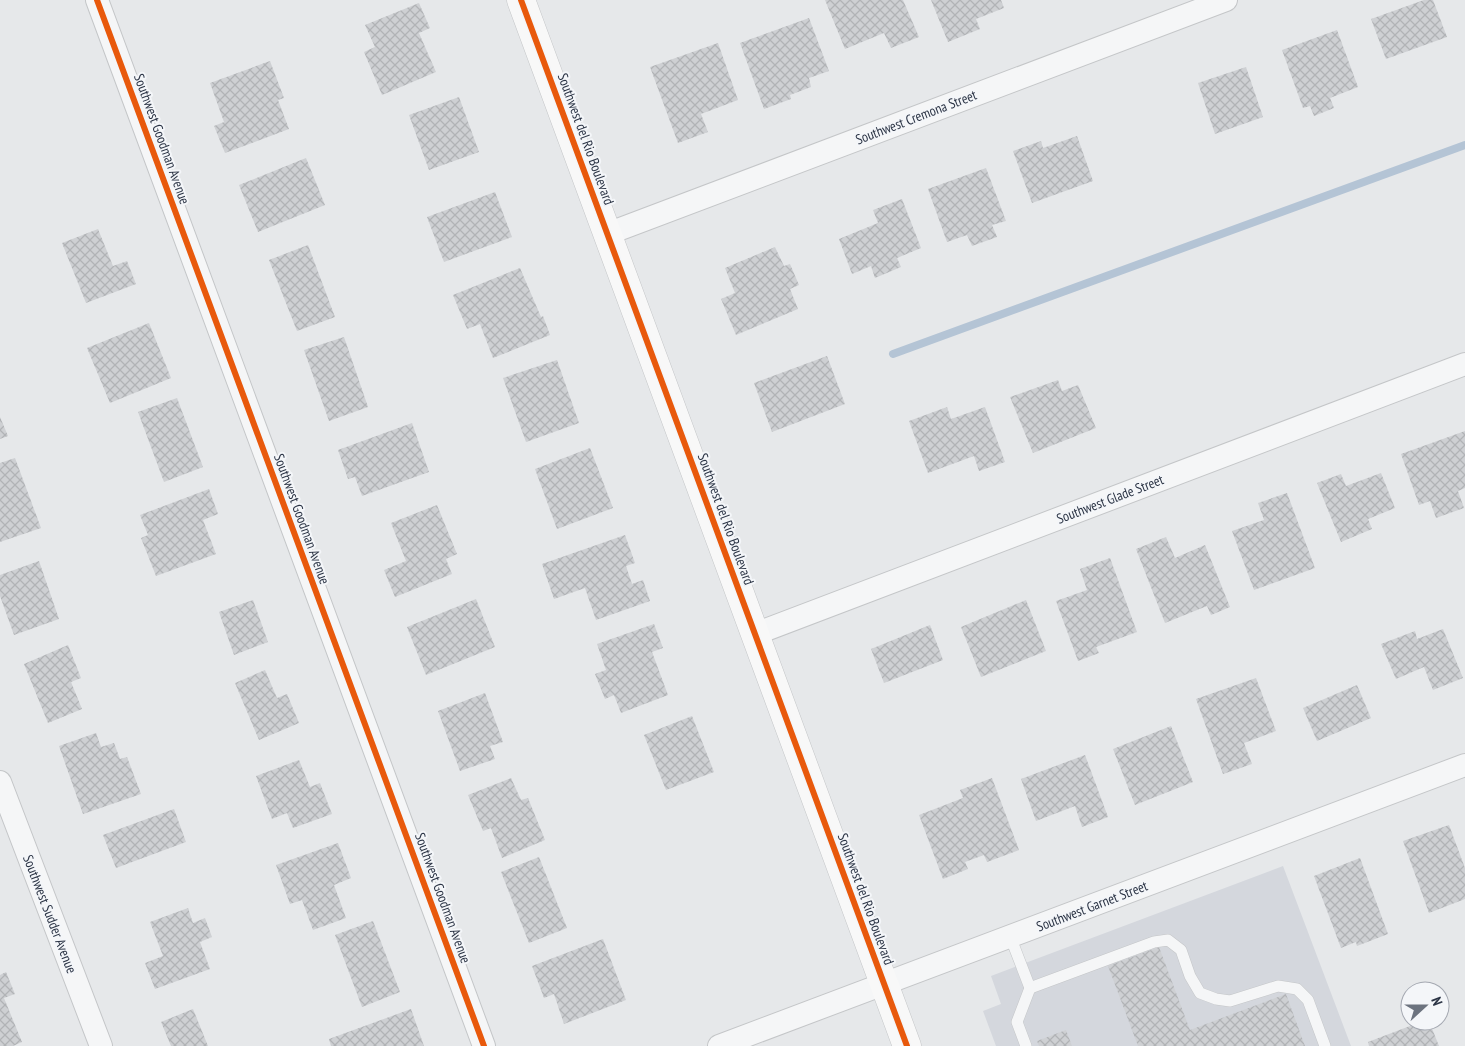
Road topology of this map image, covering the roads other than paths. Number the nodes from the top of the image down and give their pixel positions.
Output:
1 (97, 0) edge
2 (521, 0) edge
3 (1226, 0) edge
4 (607, 234) junction
5 (1465, 364) edge
6 (755, 634) junction
7 (1465, 766) edge
8 (0, 782) edge
9 (1010, 936) junction
10 (884, 984) junction
11 (1030, 988) junction
12 (101, 1046) edge
13 (484, 1046) edge
14 (718, 1046) edge
15 (907, 1046) edge
16 (1026, 1046) edge
17 (1325, 1046) edge

1 - 13 street, Southwest Goodman Avenue
2 - 4 street, Southwest del Rio Boulevard
3 - 4 street, Southwest Cremona Street
4 - 6 street, Southwest del Rio Boulevard
5 - 6 street, Southwest Glade Street
6 - 10 street, Southwest del Rio Boulevard
7 - 9 street, Southwest Garnet Street
8 - 12 street, Southwest Sudder Avenue
9 - 10 street, Southwest Garnet Street
9 - 11 lane
10 - 14 street, Southwest Garnet Street
10 - 15 street, Southwest del Rio Boulevard
11 - 16 lane
11 - 17 lane

